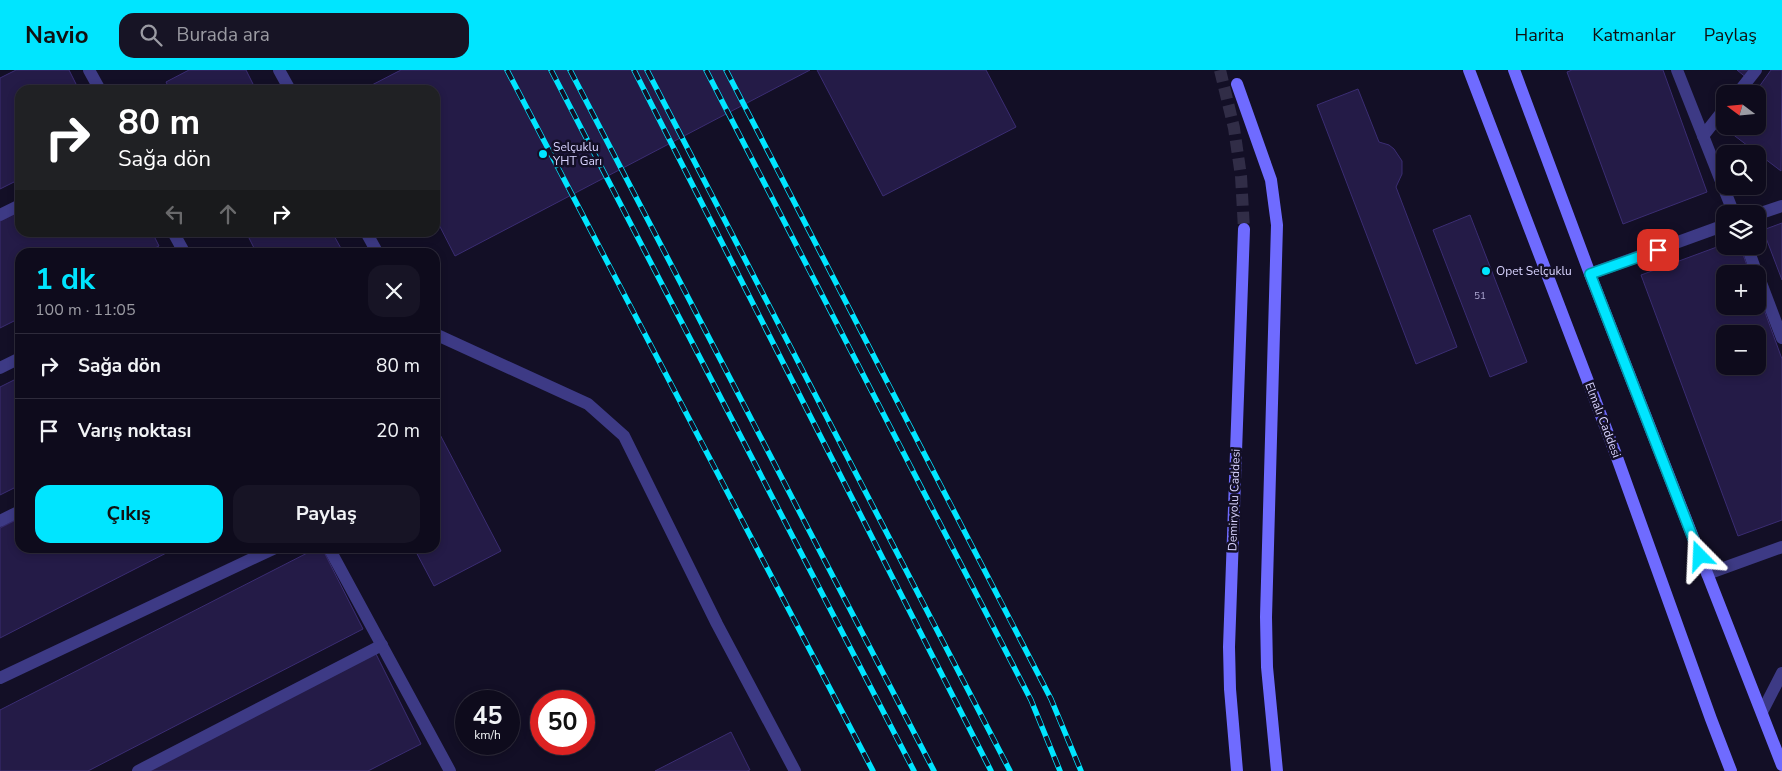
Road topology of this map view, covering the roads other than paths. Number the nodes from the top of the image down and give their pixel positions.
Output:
1 (89, 70) edge
2 (280, 70) edge
3 (1469, 70) edge
4 (1514, 70) edge
5 (1677, 70) edge
6 (1756, 70) edge
7 (1237, 84) dead end
8 (97, 85) edge
9 (288, 85) edge
10 (1744, 85) edge
11 (1716, 119) edge
12 (1703, 136) junction
13 (1730, 205) edge
14 (1782, 206) edge
15 (15, 208) edge
16 (1766, 211) edge
17 (0, 215) edge
18 (1716, 228) edge
19 (1244, 229) tunnel mouth
20 (176, 237) edge
21 (369, 237) edge
22 (182, 248) edge
23 (375, 248) edge
24 (1590, 274) junction
25 (1766, 297) edge
26 (440, 336) edge
27 (1782, 338) edge
28 (15, 360) edge
29 (0, 368) edge
30 (15, 513) edge
31 (0, 520) edge
32 (1782, 547) edge
33 (264, 553) edge
34 (332, 553) edge
35 (1707, 574) junction
36 (382, 646) junction
37 (1782, 673) edge
38 (0, 678) edge
39 (1762, 712) junction
40 (1711, 719) junction
41 (1782, 765) edge
42 (138, 771) edge
43 (449, 771) edge
44 (795, 771) edge
45 (1237, 771) edge
46 (1277, 771) edge
47 (1722, 771) edge
48 (1732, 771) edge

1 - 8 street
2 - 9 street
3 - 40 main road, Elmalı Caddesi
4 - 24 main road
5 - 12 street
6 - 10 street
7 - 46 main road
11 - 12 street
12 - 13 street
14 - 16 street
15 - 17 street
18 - 24 street
19 - 45 main road, Demiryolu Caddesi
20 - 22 street
21 - 23 street
24 - 35 main road
25 - 27 street
26 - 44 street
28 - 29 street
30 - 31 street
32 - 35 street
33 - 38 street
34 - 36 street
35 - 39 main road
36 - 42 street
36 - 43 street
37 - 39 street
39 - 41 main road
40 - 47 main road
40 - 48 main road, Elmalı Caddesi

